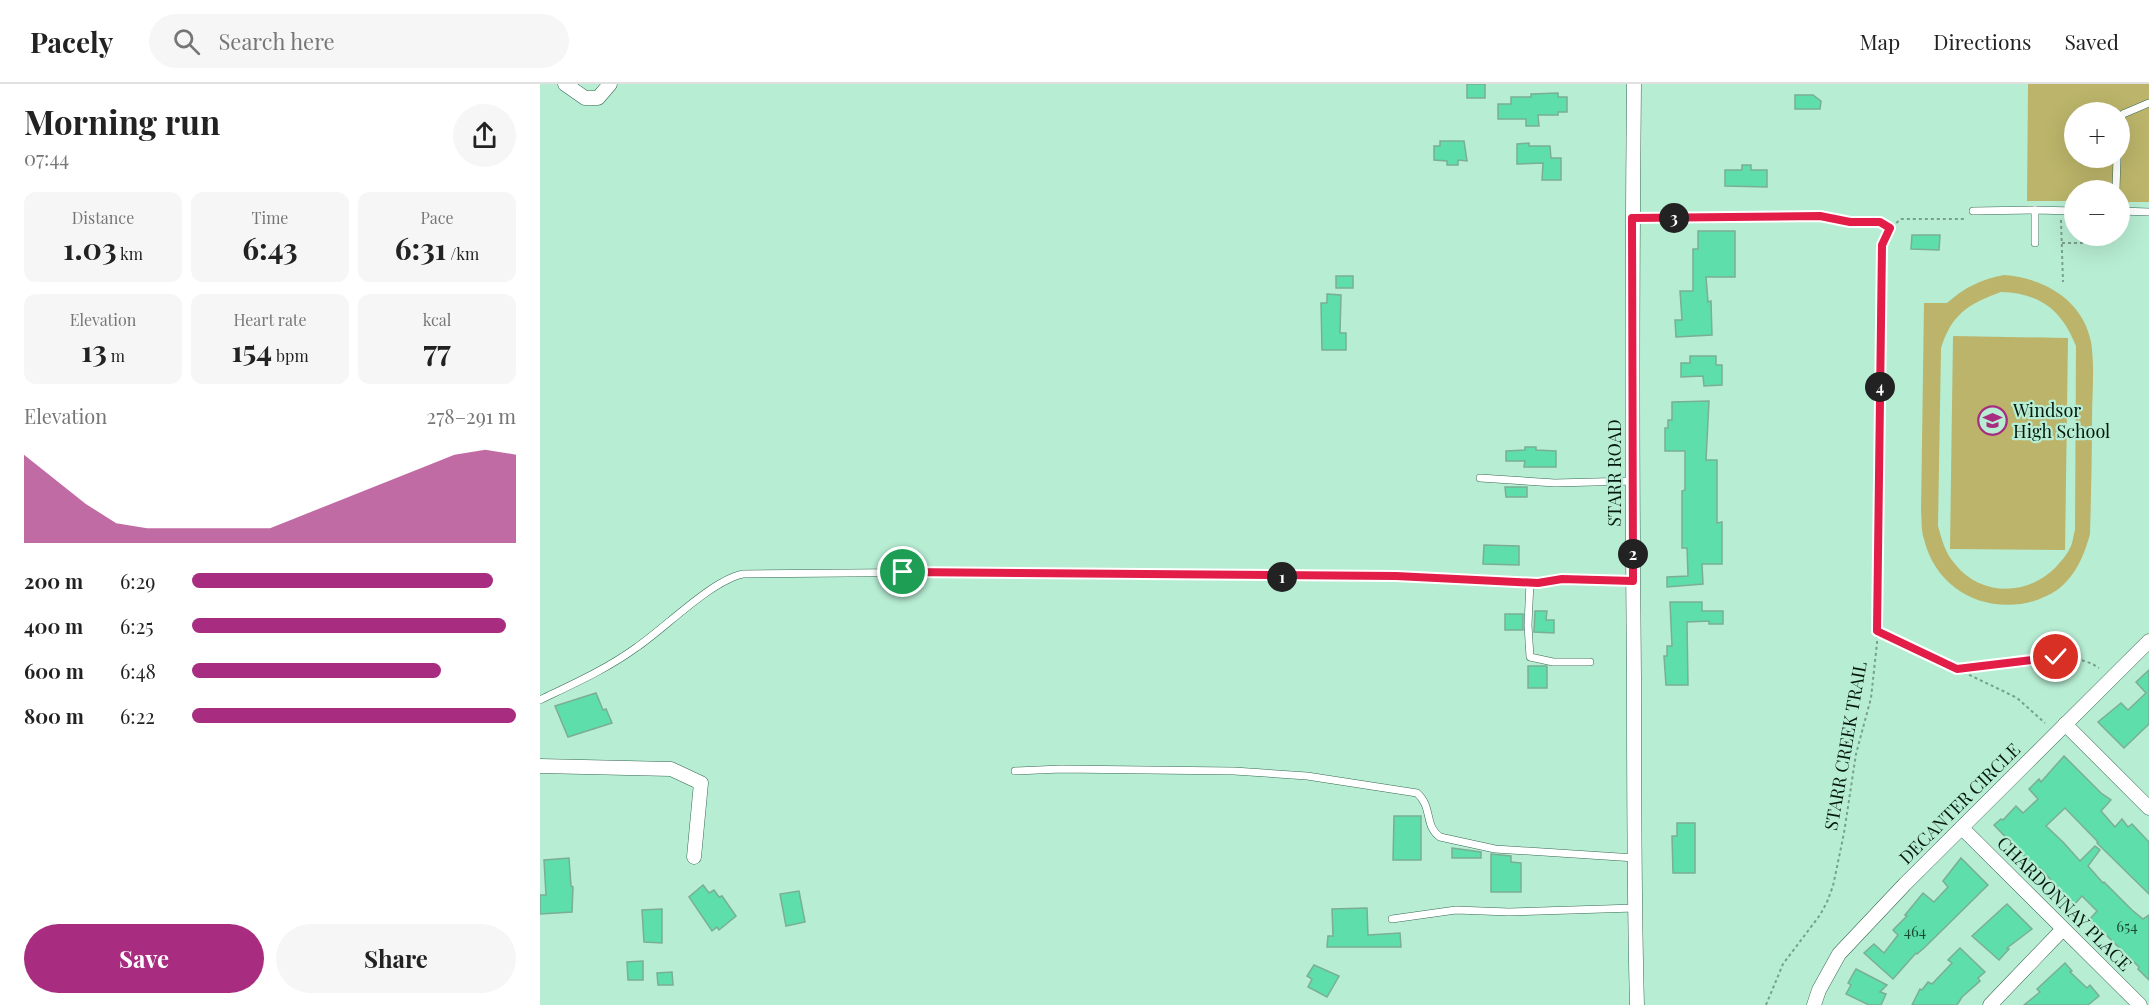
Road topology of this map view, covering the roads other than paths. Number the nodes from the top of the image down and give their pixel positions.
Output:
1 (565, 84) edge
2 (610, 84) edge
3 (1634, 84) edge
4 (2149, 103) edge
5 (2130, 111) edge
6 (2035, 210) junction
7 (1973, 211) dead end
8 (2064, 211) edge
9 (2130, 212) edge
10 (2149, 212) edge
11 (1780, 216) road end
12 (1632, 218) junction
13 (2035, 243) dead end
14 (1480, 478) dead end
15 (1633, 481) junction
16 (1633, 581) junction
17 (1530, 582) junction
18 (2149, 641) edge
19 (1590, 662) dead end
20 (540, 700) edge
21 (2065, 724) junction
22 (540, 766) edge
23 (1015, 771) dead end
24 (2149, 808) edge
25 (1962, 828) junction
26 (694, 856) dead end
27 (1635, 858) junction
28 (1635, 908) junction
29 (1392, 919) dead end
30 (2063, 929) junction
31 (1637, 1005) edge
32 (1814, 1005) edge
33 (1990, 1005) edge
34 (2140, 1005) edge

1 - 2 street
3 - 12 street, STARR ROAD
4 - 5 lane
6 - 7 lane
6 - 8 lane
6 - 13 lane
9 - 10 lane
11 - 12 lane
12 - 15 street, STARR ROAD
14 - 15 lane
15 - 16 street, STARR ROAD
16 - 17 lane
16 - 27 street, STARR ROAD
17 - 19 lane
17 - 20 lane
18 - 21 street, DECANTER CIRCLE
21 - 24 street
21 - 25 street, DECANTER CIRCLE
22 - 26 street
23 - 27 lane
25 - 30 street, CHARDONNAY PLACE
25 - 32 street, DECANTER CIRCLE
27 - 28 street, STARR ROAD
28 - 29 lane
28 - 31 street, STARR ROAD
30 - 33 street
30 - 34 street, CHARDONNAY PLACE

